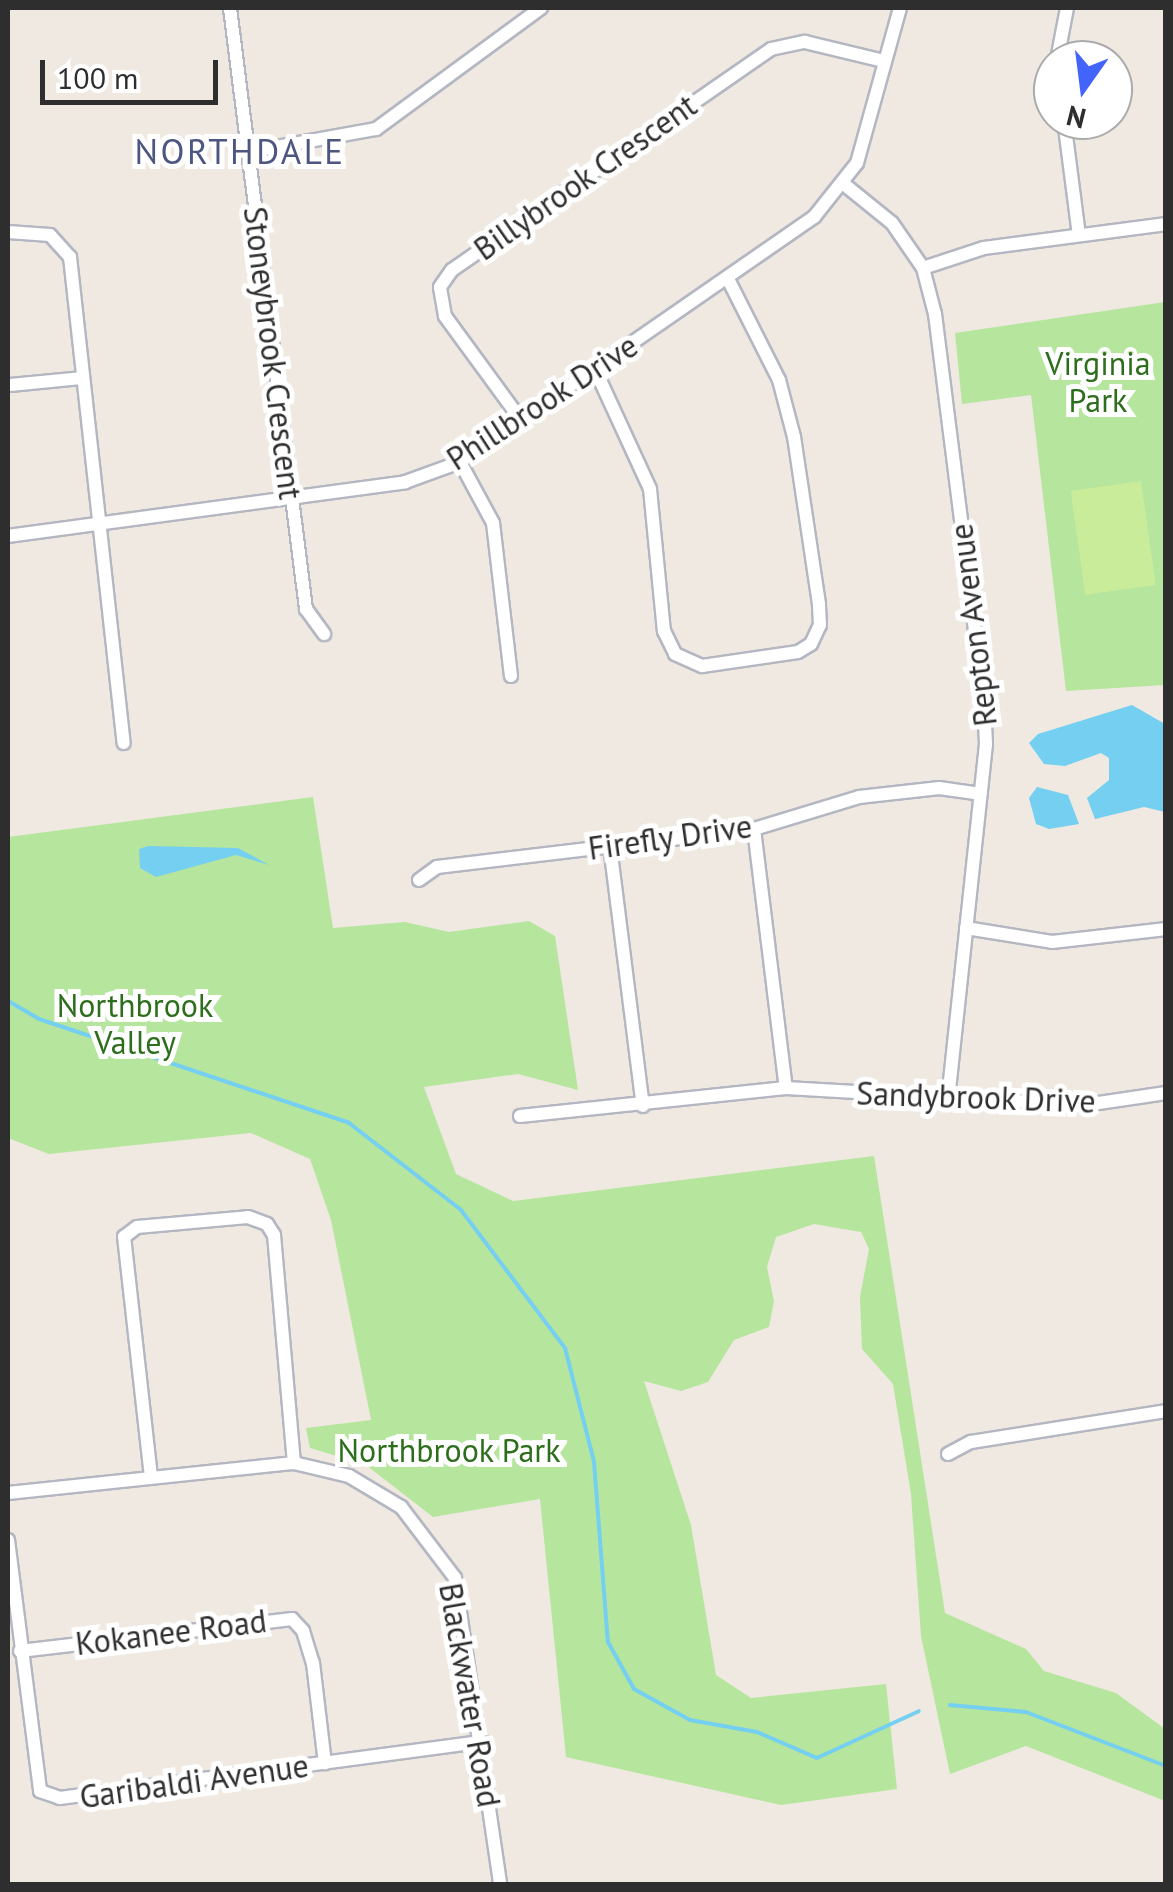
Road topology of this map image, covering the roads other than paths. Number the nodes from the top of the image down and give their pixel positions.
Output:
1 (230, 8) edge
2 (541, 8) edge
3 (900, 8) edge
4 (1067, 8) edge
5 (1061, 40) edge
6 (884, 61) junction
7 (1067, 140) edge
8 (248, 152) junction
9 (845, 185) junction
10 (1166, 224) edge
11 (8, 232) edge
12 (1079, 235) junction
13 (923, 268) junction
14 (728, 280) junction
15 (594, 367) junction
16 (84, 378) junction
17 (10, 385) dead end
18 (521, 420) junction
19 (460, 462) junction
20 (291, 499) junction
21 (100, 524) junction
22 (8, 536) edge
23 (324, 634) dead end
24 (512, 676) dead end
25 (124, 743) dead end
26 (980, 794) junction
27 (754, 829) junction
28 (610, 846) junction
29 (418, 880) dead end
30 (966, 928) junction
31 (1166, 929) edge
32 (786, 1088) junction
33 (1166, 1093) edge
34 (948, 1099) junction
35 (643, 1106) junction
36 (520, 1116) dead end
37 (1166, 1412) edge
38 (948, 1454) dead end
39 (294, 1463) junction
40 (151, 1476) junction
41 (8, 1493) edge
42 (8, 1540) edge
43 (20, 1651) junction
44 (482, 1742) junction
45 (325, 1763) junction
46 (500, 1884) edge

1 - 8 street, Stoneybrook Crescent
2 - 8 street
3 - 6 street, Phillbrook Drive
4 - 5 street
6 - 9 street, Phillbrook Drive
6 - 18 street, Billybrook Crescent
7 - 12 street
8 - 20 street, Stoneybrook Crescent
9 - 13 street, Repton Avenue
9 - 14 street, Phillbrook Drive
10 - 12 street
11 - 16 street
12 - 13 street
13 - 26 street, Repton Avenue
14 - 15 street, Phillbrook Drive
14 - 15 street
15 - 18 street, Phillbrook Drive
16 - 17 street
16 - 21 street
18 - 19 street, Phillbrook Drive
19 - 20 street, Phillbrook Drive
19 - 24 street
20 - 21 street, Phillbrook Drive
20 - 23 street, Stoneybrook Crescent
21 - 22 street, Phillbrook Drive
21 - 25 street
26 - 27 street, Firefly Drive
26 - 30 street, Repton Avenue
27 - 28 street, Firefly Drive
27 - 32 street
28 - 29 street, Firefly Drive
28 - 35 street
30 - 31 street
30 - 34 street, Repton Avenue
32 - 34 street, Sandybrook Drive
32 - 35 street, Sandybrook Drive
33 - 34 street, Sandybrook Drive
35 - 36 street, Sandybrook Drive
37 - 38 street
39 - 40 street, Blackwater Road
39 - 40 street
39 - 44 street, Blackwater Road
40 - 41 street, Blackwater Road
42 - 43 street, Garibaldi Avenue
43 - 45 street, Kokanee Road
43 - 45 street, Garibaldi Avenue
44 - 45 street, Garibaldi Avenue
44 - 46 street, Blackwater Road

